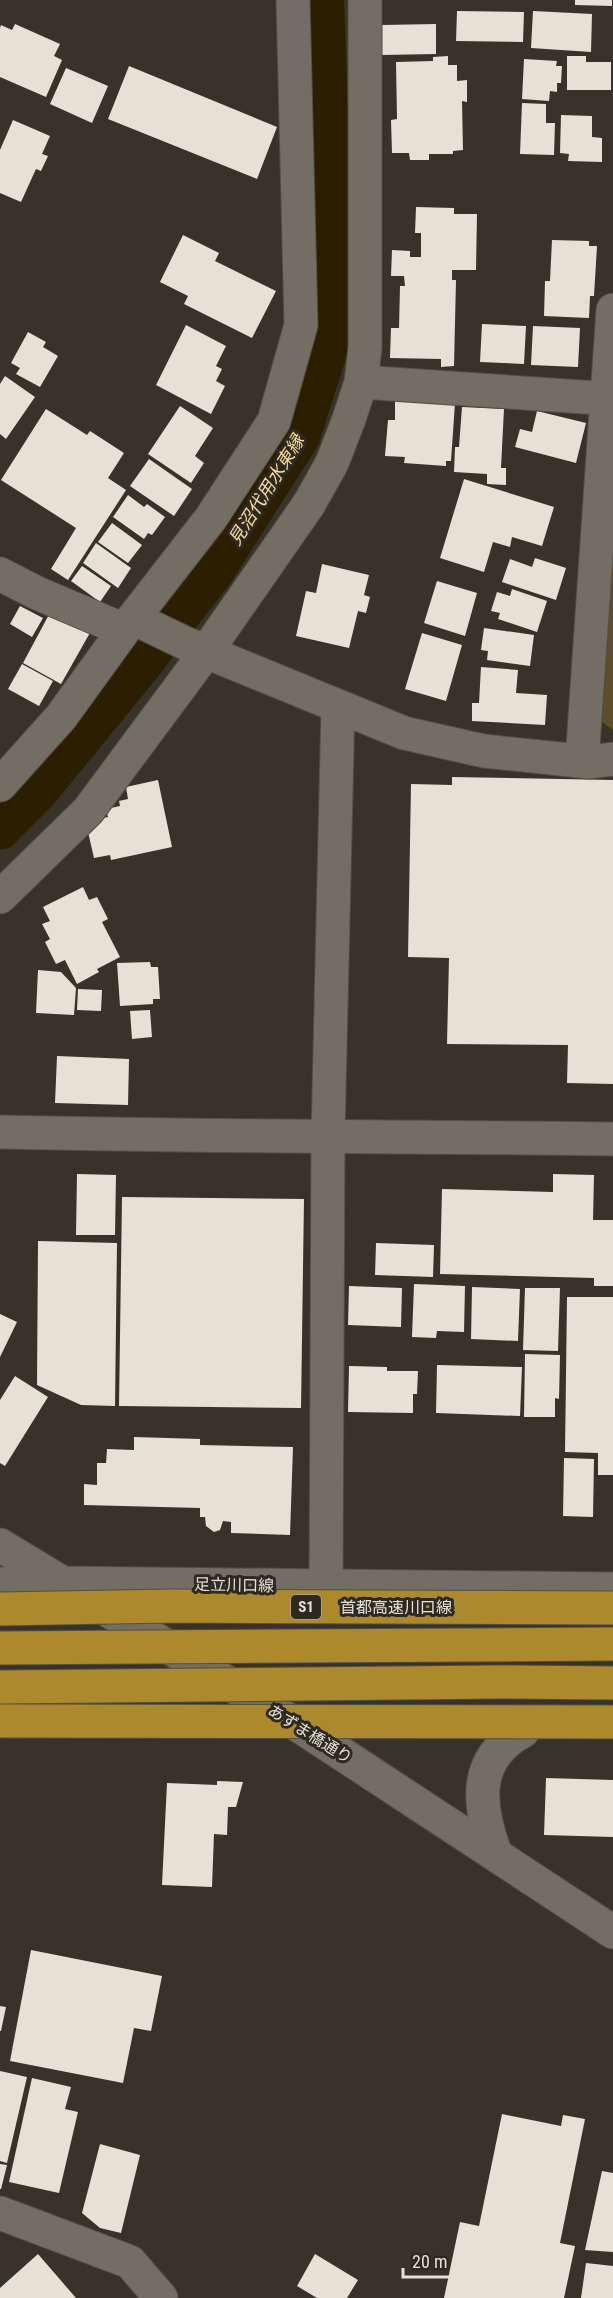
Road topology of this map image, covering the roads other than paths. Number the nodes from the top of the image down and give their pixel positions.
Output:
1 (293, 0) edge
2 (365, 0) edge
3 (613, 310) edge
4 (361, 382) junction
5 (610, 398) edge
6 (0, 574) edge
7 (134, 624) junction
8 (196, 648) junction
9 (338, 706) junction
10 (598, 760) edge
11 (0, 785) edge
12 (0, 897) edge
13 (0, 1132) edge
14 (328, 1135) junction
15 (613, 1138) edge
16 (0, 1545) edge
17 (60, 1583) junction
18 (0, 1584) edge
19 (326, 1587) junction
20 (613, 1589) edge
21 (613, 1608) edge
22 (0, 1609) edge
23 (613, 1644) edge
24 (0, 1648) edge
25 (613, 1683) edge
26 (0, 1687) edge
27 (0, 1721) edge
28 (613, 1722) edge
29 (304, 1729) junction
30 (0, 1731) edge
31 (523, 1731) junction
32 (613, 1732) edge
33 (496, 1855) junction
34 (613, 1932) edge
35 (0, 2213) edge
36 (161, 2298) edge

1 - 7 street
2 - 4 street
3 - 5 street
4 - 5 street
4 - 8 street
5 - 10 street
6 - 7 street
7 - 8 street
7 - 11 street
8 - 9 street
8 - 12 street
9 - 10 street
9 - 14 street
13 - 14 street
14 - 15 street
14 - 19 street
16 - 17 street, あずま橋通り
17 - 18 street, 足立川口線
17 - 19 street, 足立川口線
17 - 29 street, あずま橋通り
19 - 20 street, 足立川口線
21 - 22 highway, 首都高速川口線 / S1, bridge
23 - 24 highway, bridge
25 - 26 highway, bridge
27 - 28 highway, bridge
29 - 30 street
29 - 31 street
29 - 33 street, あずま橋通り
31 - 32 street
31 - 33 street
33 - 34 street, あずま橋通り
35 - 36 street

